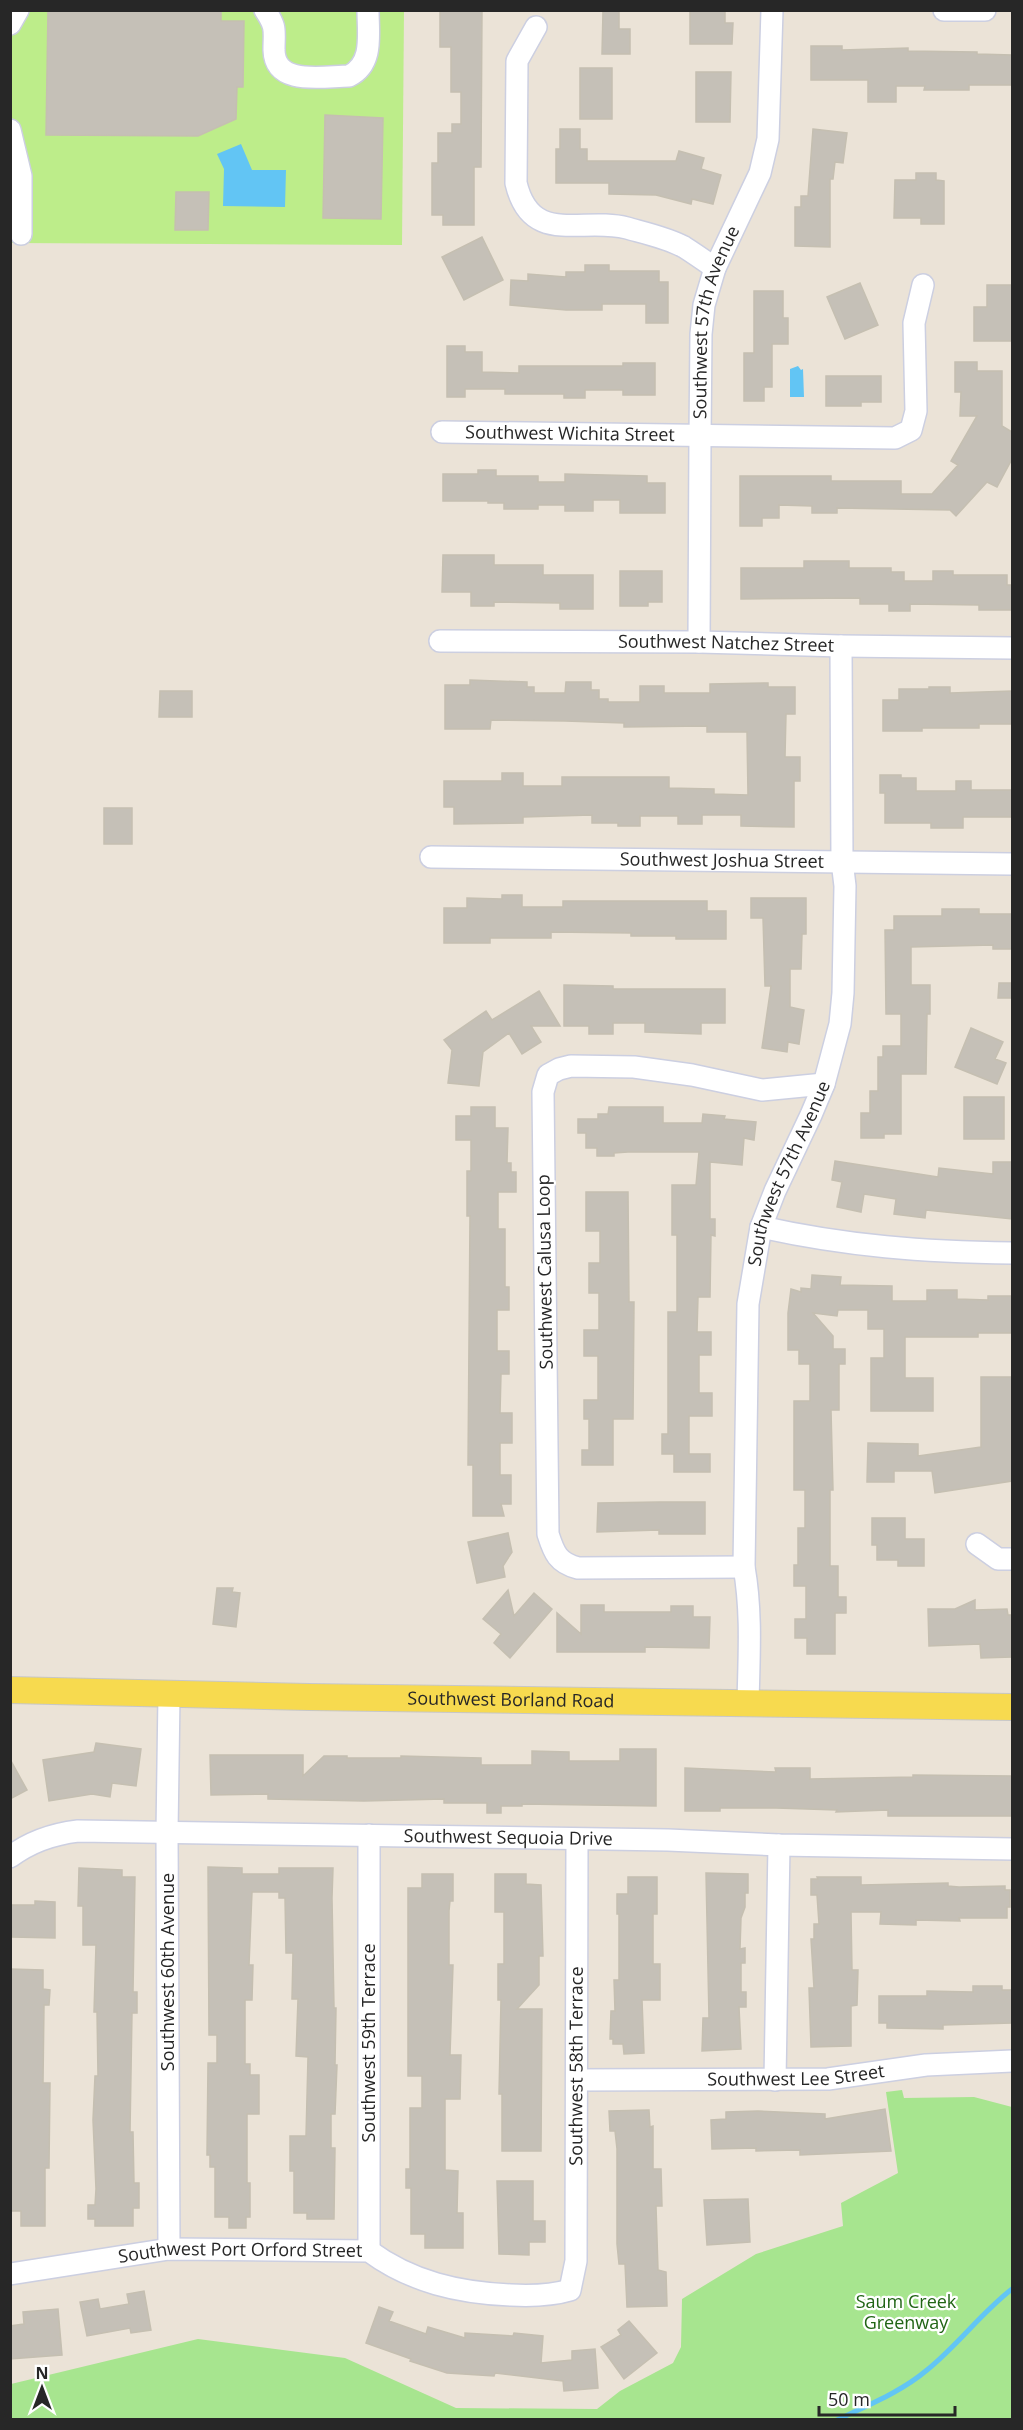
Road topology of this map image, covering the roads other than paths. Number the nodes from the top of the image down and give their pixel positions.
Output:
1 (18, 10) edge
2 (265, 10) edge
3 (368, 10) edge
4 (772, 10) edge
5 (944, 10) edge
6 (985, 10) edge
7 (10, 24) edge
8 (536, 27) dead end
9 (10, 129) edge
10 (21, 234) dead end
11 (715, 268) junction
12 (923, 285) dead end
13 (441, 432) dead end
14 (700, 437) junction
15 (440, 641) dead end
16 (699, 642) junction
17 (841, 646) junction
18 (1012, 648) edge
19 (431, 857) dead end
20 (842, 861) junction
21 (1012, 864) edge
22 (824, 1084) junction
23 (761, 1227) junction
24 (1012, 1253) edge
25 (977, 1544) dead end
26 (1012, 1559) edge
27 (744, 1567) junction
28 (10, 1690) edge
29 (169, 1695) junction
30 (748, 1703) junction
31 (1012, 1707) edge
32 (166, 1833) junction
33 (369, 1835) junction
34 (577, 1840) junction
35 (779, 1845) junction
36 (1012, 1849) edge
37 (10, 1857) edge
38 (1012, 2061) edge
39 (577, 2079) junction
40 (775, 2080) junction
41 (169, 2249) junction
42 (369, 2251) junction
43 (10, 2274) edge
44 (570, 2290) joint

1 - 7 street
2 - 3 street
4 - 11 street, Southwest 57th Avenue
5 - 6 street
8 - 11 street
9 - 10 street
11 - 14 street, Southwest 57th Avenue
12 - 14 street, Southwest Wichita Street
13 - 14 street, Southwest Wichita Street
14 - 16 street, Southwest 57th Avenue
15 - 16 street, Southwest Natchez Street
16 - 17 street, Southwest Natchez Street
17 - 18 street, Southwest Natchez Street
17 - 20 street, Southwest 57th Avenue
19 - 20 street, Southwest Joshua Street
20 - 21 street, Southwest Joshua Street
20 - 22 street, Southwest 57th Avenue
22 - 23 street, Southwest 57th Avenue
22 - 27 street, Southwest Calusa Loop
23 - 24 street
23 - 27 street, Southwest 57th Avenue
25 - 26 street
27 - 30 street, Southwest 57th Avenue
28 - 29 main road, Southwest Borland Road
29 - 30 main road, Southwest Borland Road
29 - 32 street, Southwest 60th Avenue
30 - 31 main road, Southwest Borland Road
32 - 33 street, Southwest Sequoia Drive
32 - 37 street, Southwest Sequoia Drive
32 - 41 street, Southwest 60th Avenue
33 - 34 street, Southwest Sequoia Drive
33 - 42 street, Southwest 59th Terrace
34 - 35 street, Southwest Sequoia Drive
34 - 39 street, Southwest 58th Terrace
35 - 36 street, Southwest Sequoia Drive
35 - 40 street
38 - 40 street, Southwest Lee Street
39 - 40 street, Southwest Lee Street
39 - 44 street, Southwest 58th Terrace
41 - 42 street, Southwest Port Orford Street
41 - 43 street, Southwest Port Orford Street
42 - 44 street, Southwest Port Orford Street

